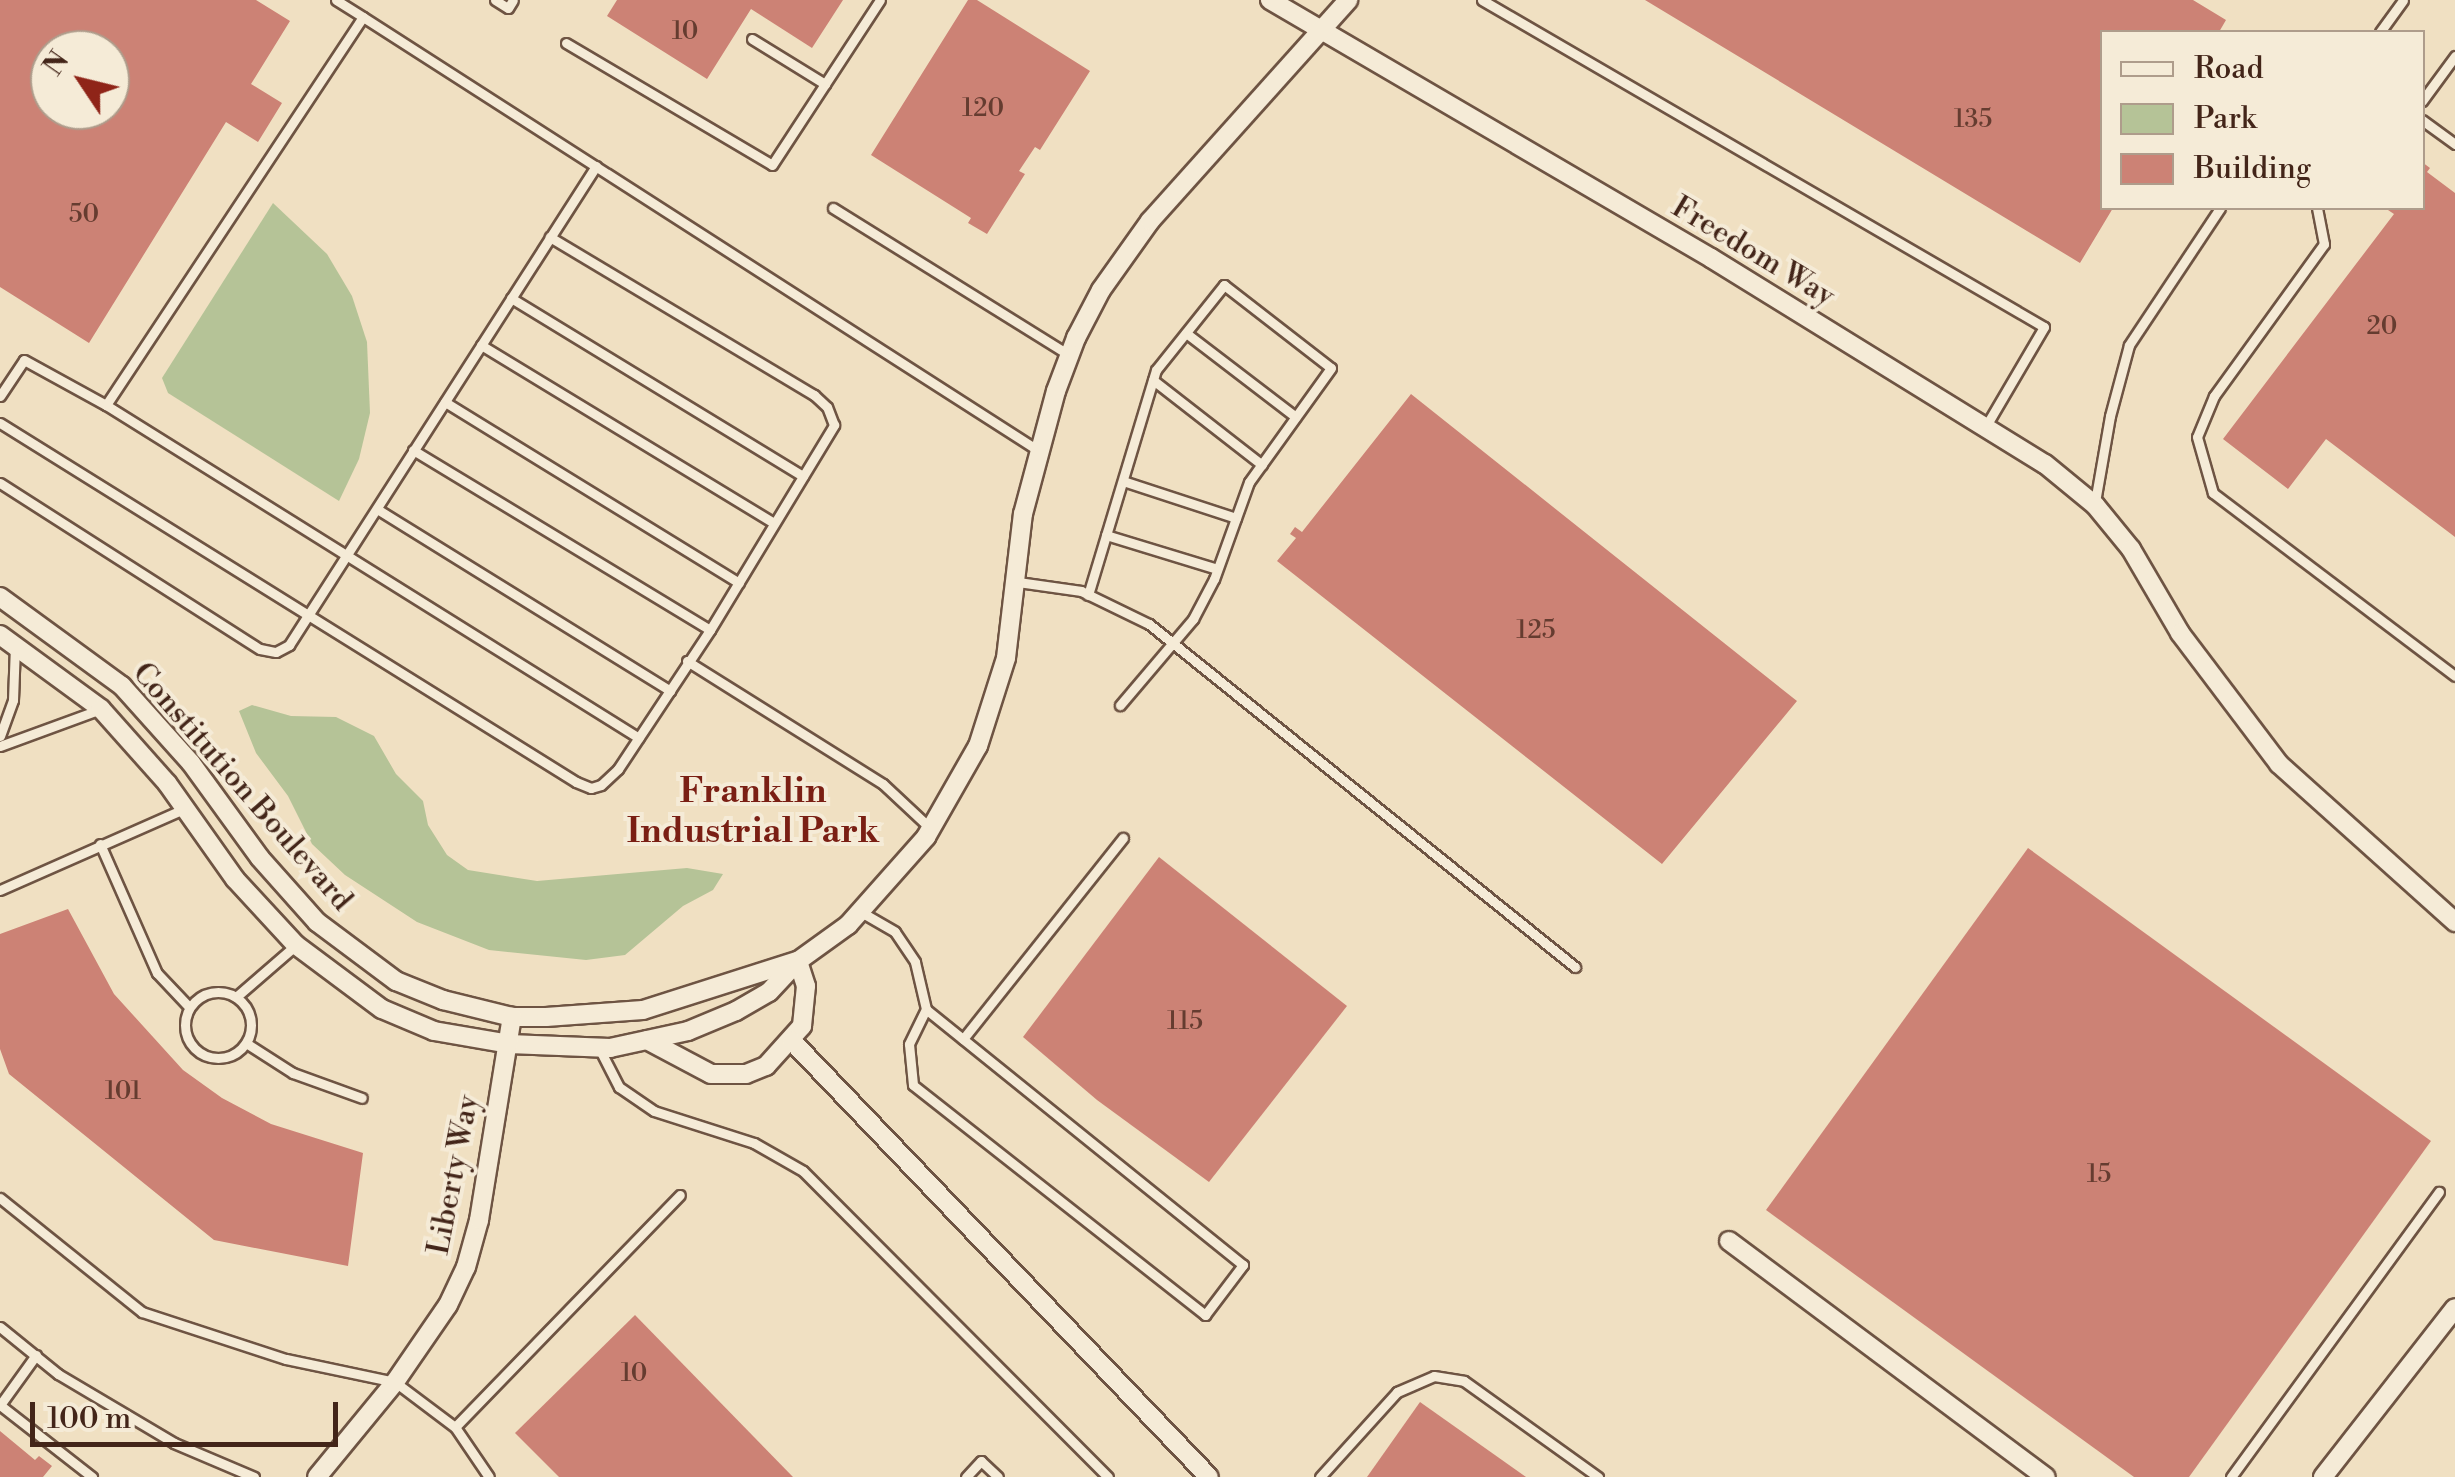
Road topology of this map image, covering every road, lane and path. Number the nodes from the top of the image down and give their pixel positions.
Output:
1 (336, 0) edge
2 (495, 0) edge
3 (513, 0) edge
4 (880, 0) edge
5 (1270, 0) edge
6 (1348, 0) edge
7 (1482, 0) edge
8 (2403, 0) edge
9 (363, 17) junction
10 (2381, 30) edge
11 (1324, 31) junction
12 (752, 39) dead end
13 (566, 43) dead end
14 (2453, 63) edge
15 (825, 84) junction
16 (2425, 97) edge
17 (2425, 122) edge
18 (2455, 144) edge
19 (596, 166) junction
20 (833, 208) dead end
21 (2219, 210) edge
22 (2316, 210) edge
23 (550, 237) junction
24 (512, 298) junction
25 (1186, 332) junction
26 (482, 345) junction
27 (1072, 356) junction
28 (1153, 380) junction
29 (0, 396) edge
30 (444, 402) junction
31 (106, 405) junction
32 (1296, 417) junction
33 (0, 423) edge
34 (1986, 426) junction
35 (414, 450) junction
36 (1039, 451) junction
37 (1262, 465) junction
38 (803, 476) junction
39 (1123, 481) junction
40 (0, 483) edge
41 (2095, 505) junction
42 (376, 508) junction
43 (1236, 518) junction
44 (774, 524) junction
45 (1106, 535) junction
46 (346, 556) junction
47 (1218, 569) junction
48 (738, 582) junction
49 (1018, 582) junction
50 (1088, 594) junction
51 (0, 598) edge
52 (308, 615) junction
53 (710, 630) junction
54 (8, 640) edge
55 (1174, 644) junction
56 (687, 661) junction
57 (2455, 676) edge
58 (670, 691) junction
59 (1120, 705) dead end
60 (101, 710) junction
61 (0, 736) edge
62 (639, 738) junction
63 (0, 746) edge
64 (184, 809) junction
65 (930, 827) junction
66 (1123, 838) dead end
67 (100, 844) junction
68 (0, 890) edge
69 (861, 912) junction
70 (2455, 922) edge
71 (296, 946) junction
72 (798, 961) junction
73 (1575, 967) dead end
74 (236, 997) junction
75 (189, 1007) junction
76 (926, 1009) junction
77 (512, 1017) junction
78 (962, 1038) junction
79 (647, 1040) junction
80 (792, 1041) junction
81 (246, 1044) junction
82 (509, 1044) junction
83 (599, 1048) junction
84 (362, 1098) dead end
85 (2439, 1192) dead end
86 (680, 1195) dead end
87 (0, 1198) edge
88 (1729, 1241) dead end
89 (2455, 1308) edge
90 (0, 1327) edge
91 (36, 1355) junction
92 (395, 1382) junction
93 (454, 1427) junction
94 (80, 1468) junction
95 (72, 1477) edge
96 (92, 1477) edge
97 (254, 1477) edge
98 (317, 1477) edge
99 (489, 1477) edge
100 (966, 1477) edge
101 (998, 1477) edge
102 (1108, 1477) edge
103 (1208, 1477) edge
104 (1320, 1477) edge
105 (1598, 1477) edge
106 (2046, 1477) edge
107 (2231, 1477) edge
108 (2323, 1477) edge

1 - 9 lane
2 - 3 lane
4 - 15 lane
5 - 11 street, Freedom Way
6 - 11 street, Constitution Boulevard
7 - 34 lane
8 - 10 lane
9 - 19 lane
9 - 31 lane
11 - 27 street, Constitution Boulevard
11 - 34 street, Freedom Way
12 - 15 lane
13 - 15 lane
14 - 16 lane
17 - 18 lane
19 - 23 lane
19 - 36 lane
20 - 27 lane
21 - 41 lane
22 - 57 lane
23 - 24 lane
23 - 38 lane
24 - 26 lane
24 - 38 lane
25 - 28 lane
25 - 32 lane
25 - 32 lane
26 - 30 lane
26 - 44 lane
27 - 36 street, Constitution Boulevard
28 - 37 lane
28 - 39 lane
29 - 31 lane
30 - 35 lane
30 - 48 lane
31 - 46 lane
32 - 37 lane
33 - 52 lane
34 - 41 street, Freedom Way
35 - 42 lane
35 - 53 lane
36 - 49 street, Constitution Boulevard
37 - 43 lane
38 - 44 lane
39 - 43 lane
39 - 45 lane
40 - 52 lane
41 - 70 street, Freedom Way
42 - 46 lane
42 - 58 lane
43 - 47 lane
44 - 48 lane
45 - 47 lane
45 - 50 lane
46 - 52 lane
46 - 62 lane
47 - 55 lane
48 - 53 lane
49 - 50 lane
49 - 65 street, Constitution Boulevard
50 - 55 lane
51 - 77 street, Constitution Boulevard
52 - 62 lane
53 - 56 lane
54 - 60 street, Constitution Boulevard
54 - 61 lane
55 - 59 lane
55 - 73 lane
56 - 58 lane
56 - 65 lane
58 - 62 lane
60 - 63 lane
60 - 64 street, Constitution Boulevard
64 - 67 lane
64 - 71 street, Constitution Boulevard
65 - 69 street, Constitution Boulevard
66 - 78 lane
67 - 68 lane
67 - 75 lane
69 - 72 street, Constitution Boulevard
69 - 76 lane
71 - 74 lane
71 - 82 street, Constitution Boulevard
72 - 77 street, Constitution Boulevard
72 - 79 street, Constitution Boulevard
72 - 80 street
74 - 75 lane
74 - 81 lane
75 - 81 lane
76 - 78 lane
76 - 78 lane
77 - 82 street, Liberty Way
79 - 80 street
79 - 83 street, Constitution Boulevard
80 - 103 street
81 - 84 lane
82 - 83 street, Constitution Boulevard
82 - 92 street, Liberty Way
83 - 102 lane
85 - 107 lane
86 - 93 lane
87 - 92 lane
88 - 106 street
89 - 108 street
90 - 91 lane
91 - 94 lane
91 - 97 lane
92 - 93 lane
92 - 98 street, Liberty Way
93 - 99 lane
94 - 95 lane
94 - 96 lane
100 - 101 lane
104 - 105 lane

